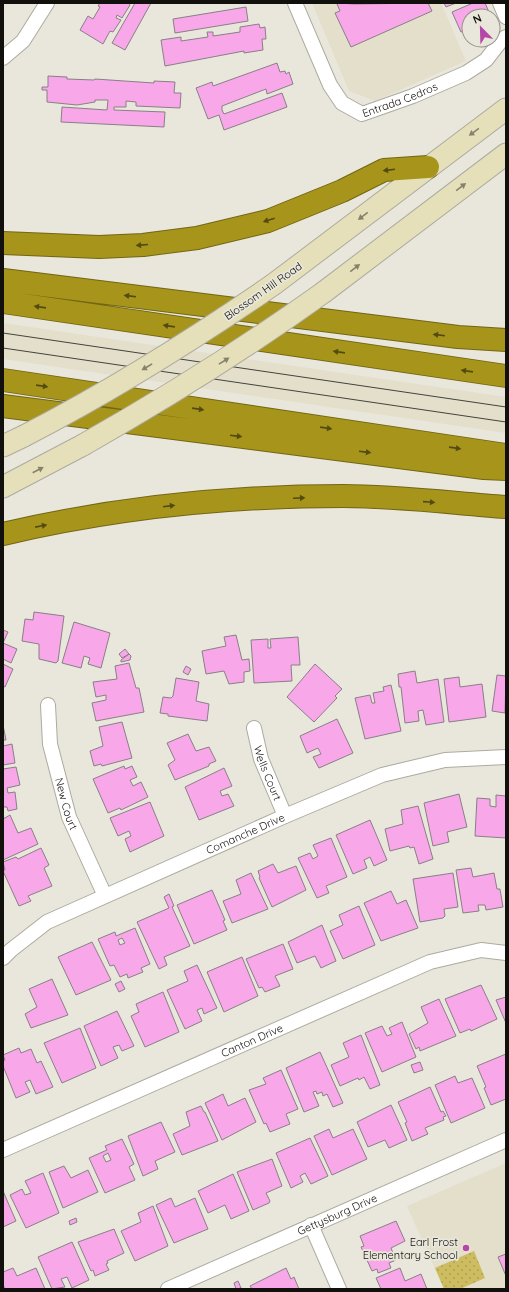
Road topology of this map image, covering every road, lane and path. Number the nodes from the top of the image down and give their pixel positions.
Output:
1 (47, 3) edge
2 (295, 3) edge
3 (500, 3) edge
4 (506, 17) edge
5 (506, 37) edge
6 (3, 58) edge
7 (506, 109) edge
8 (506, 154) edge
9 (428, 167) junction
10 (3, 243) edge
11 (3, 280) edge
12 (3, 302) edge
13 (506, 340) edge
14 (506, 376) edge
15 (3, 380) edge
16 (3, 406) edge
17 (3, 446) edge
18 (506, 455) edge
19 (506, 469) edge
20 (3, 487) edge
21 (506, 507) edge
22 (3, 534) edge
23 (48, 705) dead end
24 (254, 728) dead end
25 (506, 757) edge
26 (285, 816) junction
27 (106, 896) junction
28 (506, 953) edge
29 (3, 958) edge
30 (506, 1140) edge
31 (3, 1150) edge
32 (311, 1225) junction
33 (168, 1289) edge
34 (339, 1289) edge

1 - 6 street
2 - 5 street, Entrada Cedros
3 - 4 street
7 -> 9 main road, Blossom Hill Road
20 -> 8 main road, bridge
9 -> 10 highway
9 -> 17 main road, Blossom Hill Road, bridge
13 -> 11 highway
14 -> 12 highway
15 -> 18 highway
16 -> 19 highway
22 -> 21 highway
23 - 27 street, New Court
24 - 26 street, Wells Court
25 - 26 street, Comanche Drive
26 - 27 street, Comanche Drive
27 - 29 street, Comanche Drive
28 - 31 street, Canton Drive
30 - 32 street, Gettysburg Drive
32 - 33 street, Gettysburg Drive
32 - 34 street

